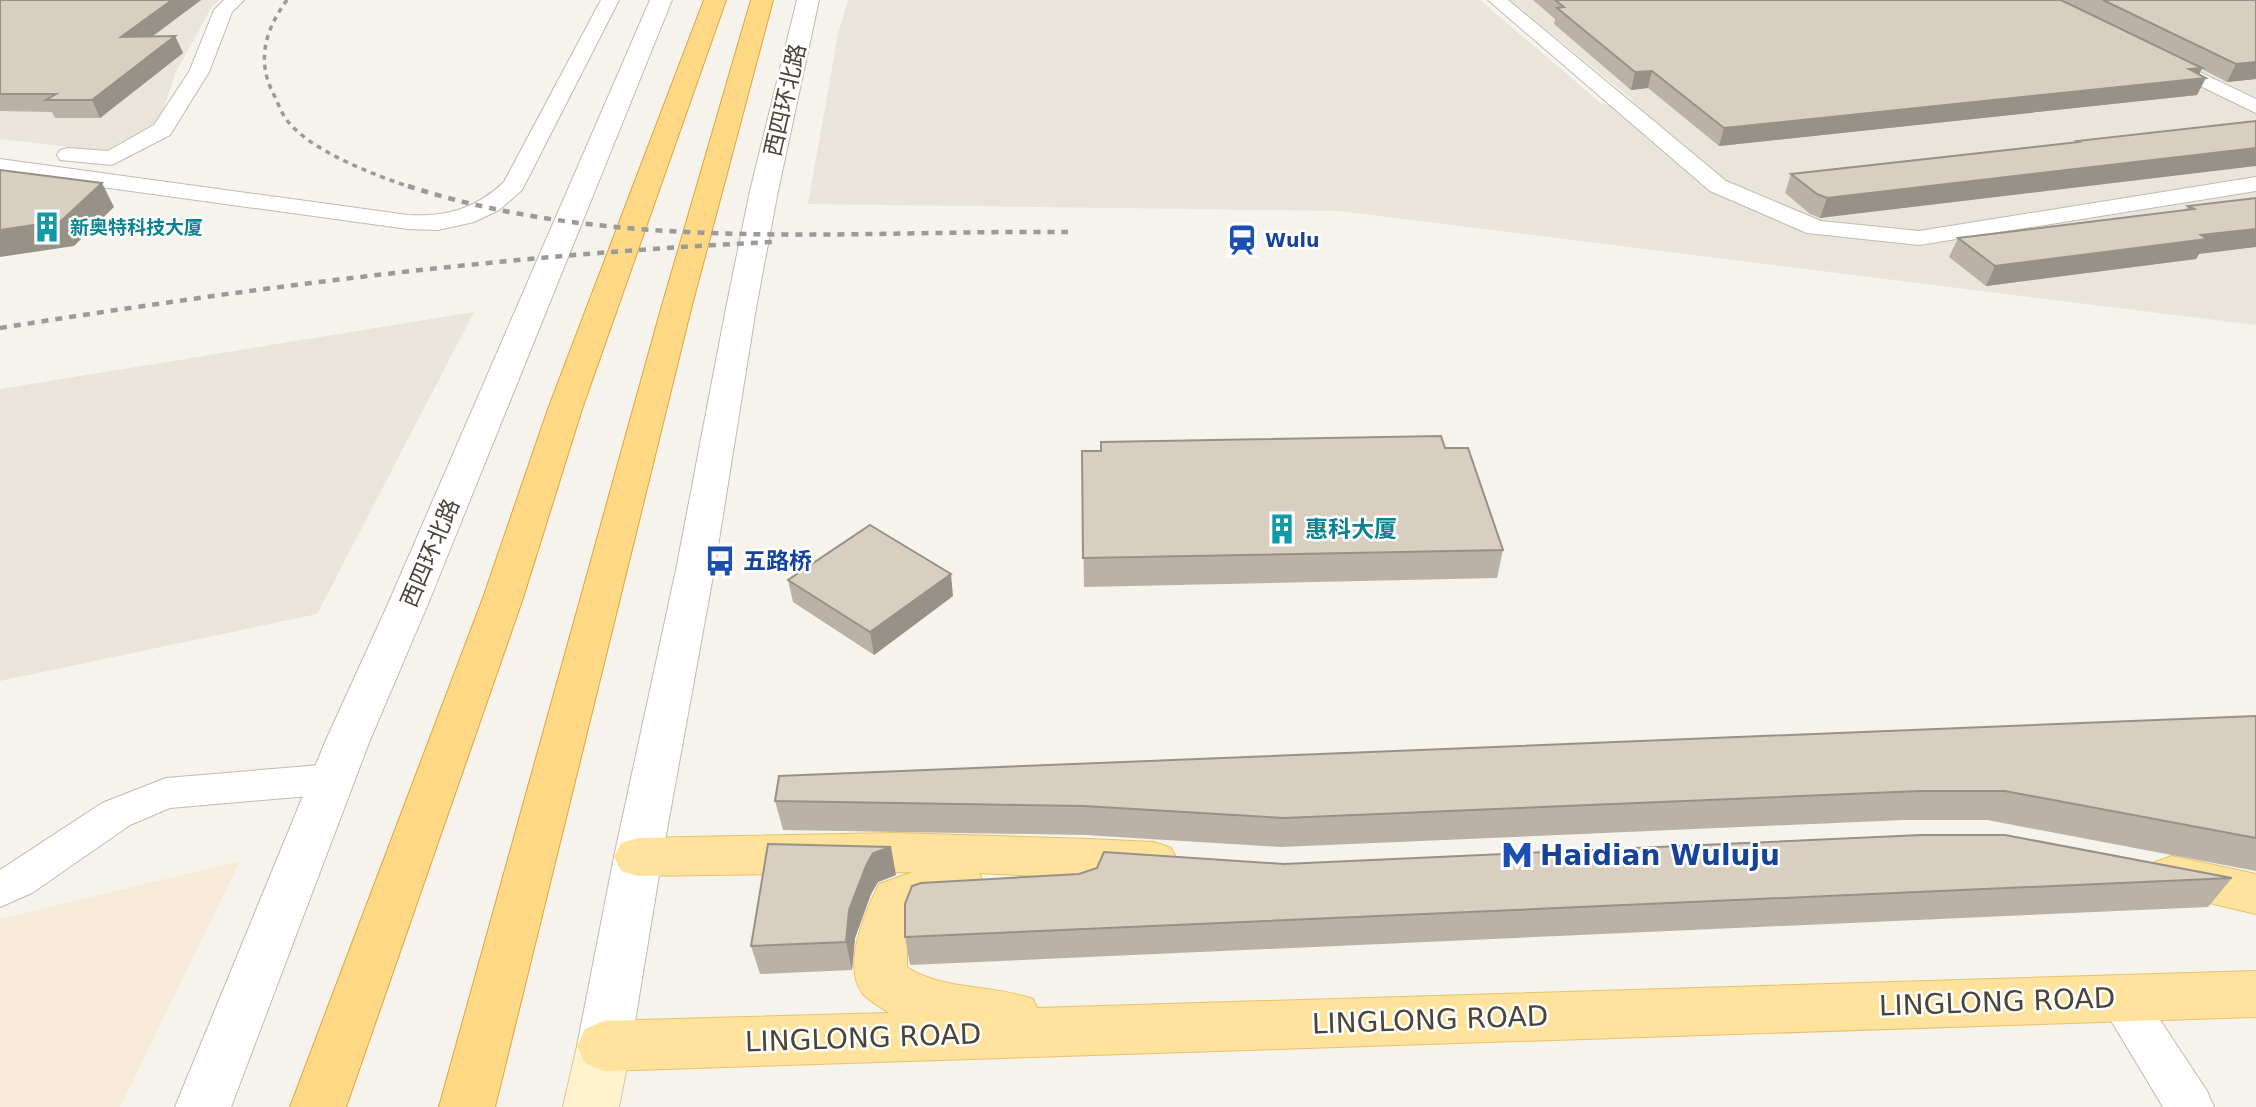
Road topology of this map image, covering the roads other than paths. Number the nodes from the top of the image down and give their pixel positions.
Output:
1 (235, 0) edge
2 (610, 0) edge
3 (661, 0) edge
4 (715, 0) edge
5 (762, 0) edge
6 (808, 0) edge
7 (1497, 0) edge
8 (2149, 54) edge
9 (2256, 107) edge
10 (0, 149) edge
11 (0, 166) edge
12 (2256, 184) edge
13 (333, 779) junction
14 (638, 857) junction
15 (2137, 870) edge
16 (0, 889) edge
17 (2256, 894) edge
18 (2256, 994) edge
19 (2121, 999) junction
20 (1108, 1030) junction
21 (604, 1046) junction
22 (203, 1107) edge
23 (318, 1107) edge
24 (467, 1107) edge
25 (591, 1107) edge
26 (2190, 1107) edge

1 - 10 street
2 - 11 street
3 - 13 street, 西四环北路
4 - 23 highway
5 - 24 highway, 西四环北路
6 - 14 street, 西四环北路
7 - 12 street
8 - 9 street
13 - 16 street
13 - 22 street, 西四环北路
14 - 20 main road
14 - 21 street, 西四环北路
15 - 17 main road
18 - 19 main road, LINGLONG ROAD
19 - 20 main road, LINGLONG ROAD
19 - 26 street
20 - 21 main road, LINGLONG ROAD
21 - 25 main road, 西四环北路

